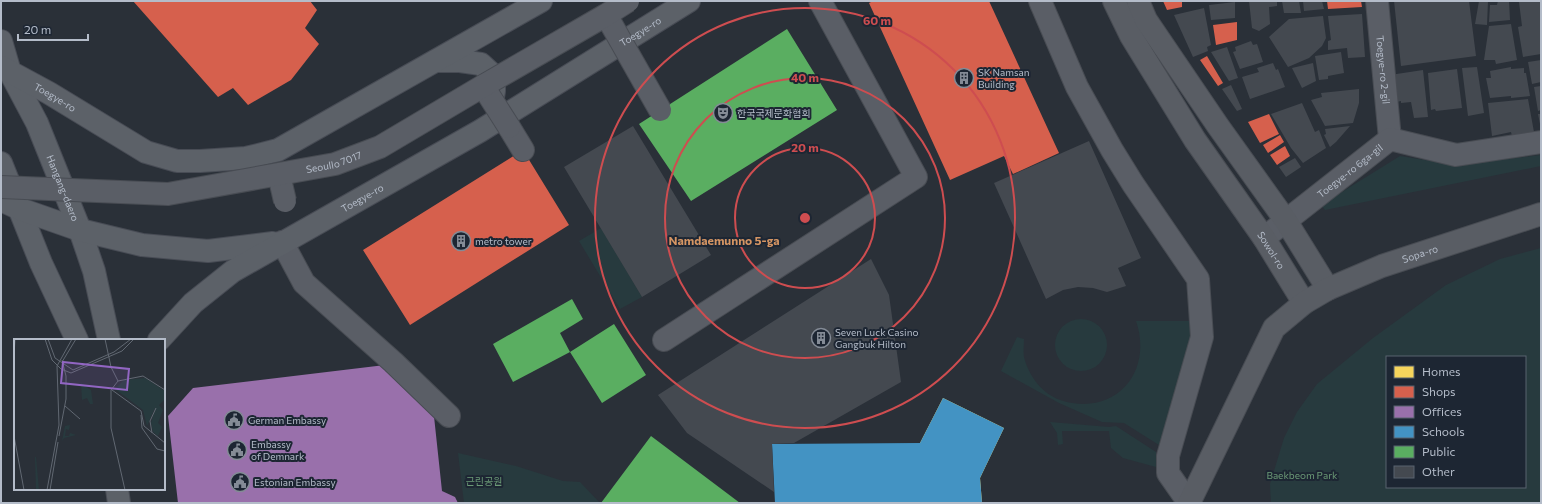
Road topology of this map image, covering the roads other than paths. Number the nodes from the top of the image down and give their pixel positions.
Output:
1 (541, 1) edge
2 (689, 1) edge
3 (820, 1) edge
4 (1040, 1) edge
5 (1114, 1) edge
6 (1138, 1) edge
7 (1377, 1) edge
8 (619, 5) edge
9 (1, 42) edge
10 (434, 61) junction
11 (5, 69) edge
12 (483, 86) junction
13 (660, 110) dead end
14 (480, 130) junction
15 (1390, 139) junction
16 (1541, 142) edge
17 (523, 150) dead end
18 (1, 163) edge
19 (280, 175) junction
20 (1, 187) edge
21 (285, 201) dead end
22 (10, 204) edge
23 (1541, 214) edge
24 (1286, 221) junction
25 (80, 230) junction
26 (1264, 238) junction
27 (282, 242) junction
28 (1328, 289) junction
29 (1304, 303) junction
30 (77, 339) edge
31 (109, 339) edge
32 (160, 339) edge
33 (664, 340) dead end
34 (449, 416) dead end
35 (1189, 503) edge

1 - 10 main road, Toegye-ro
2 - 14 main road, Toegye-ro
3 - 33 street
4 - 35 street
5 - 26 main road, Sowol-ro
6 - 24 main road
7 - 15 street, Toegye-ro 2-gil
8 - 12 street, Seoullo 7017, bridge
8 - 13 street, bridge
9 - 11 main road, Hangang-daero
10 - 11 main road, Toegye-ro
10 - 14 main road
11 - 25 main road, Hangang-daero
12 - 17 street, bridge
12 - 19 street, Seoullo 7017, bridge
14 - 27 main road, Toegye-ro
15 - 16 street, Toegye-ro 6ga-gil
15 - 24 street, Toegye-ro 6ga-gil
18 - 22 main road
19 - 20 street, Seoullo 7017, bridge
19 - 21 street, bridge
22 - 25 main road, Toegye-ro
22 - 30 main road
23 - 28 main road, Sopa-ro
24 - 26 street, Toegye-ro 6ga-gil
24 - 28 main road
25 - 27 main road, Toegye-ro
25 - 31 main road, Hangang-daero
26 - 29 main road, Sowol-ro
27 - 32 main road
27 - 34 street
28 - 29 main road, Sopa-ro
29 - 35 main road

